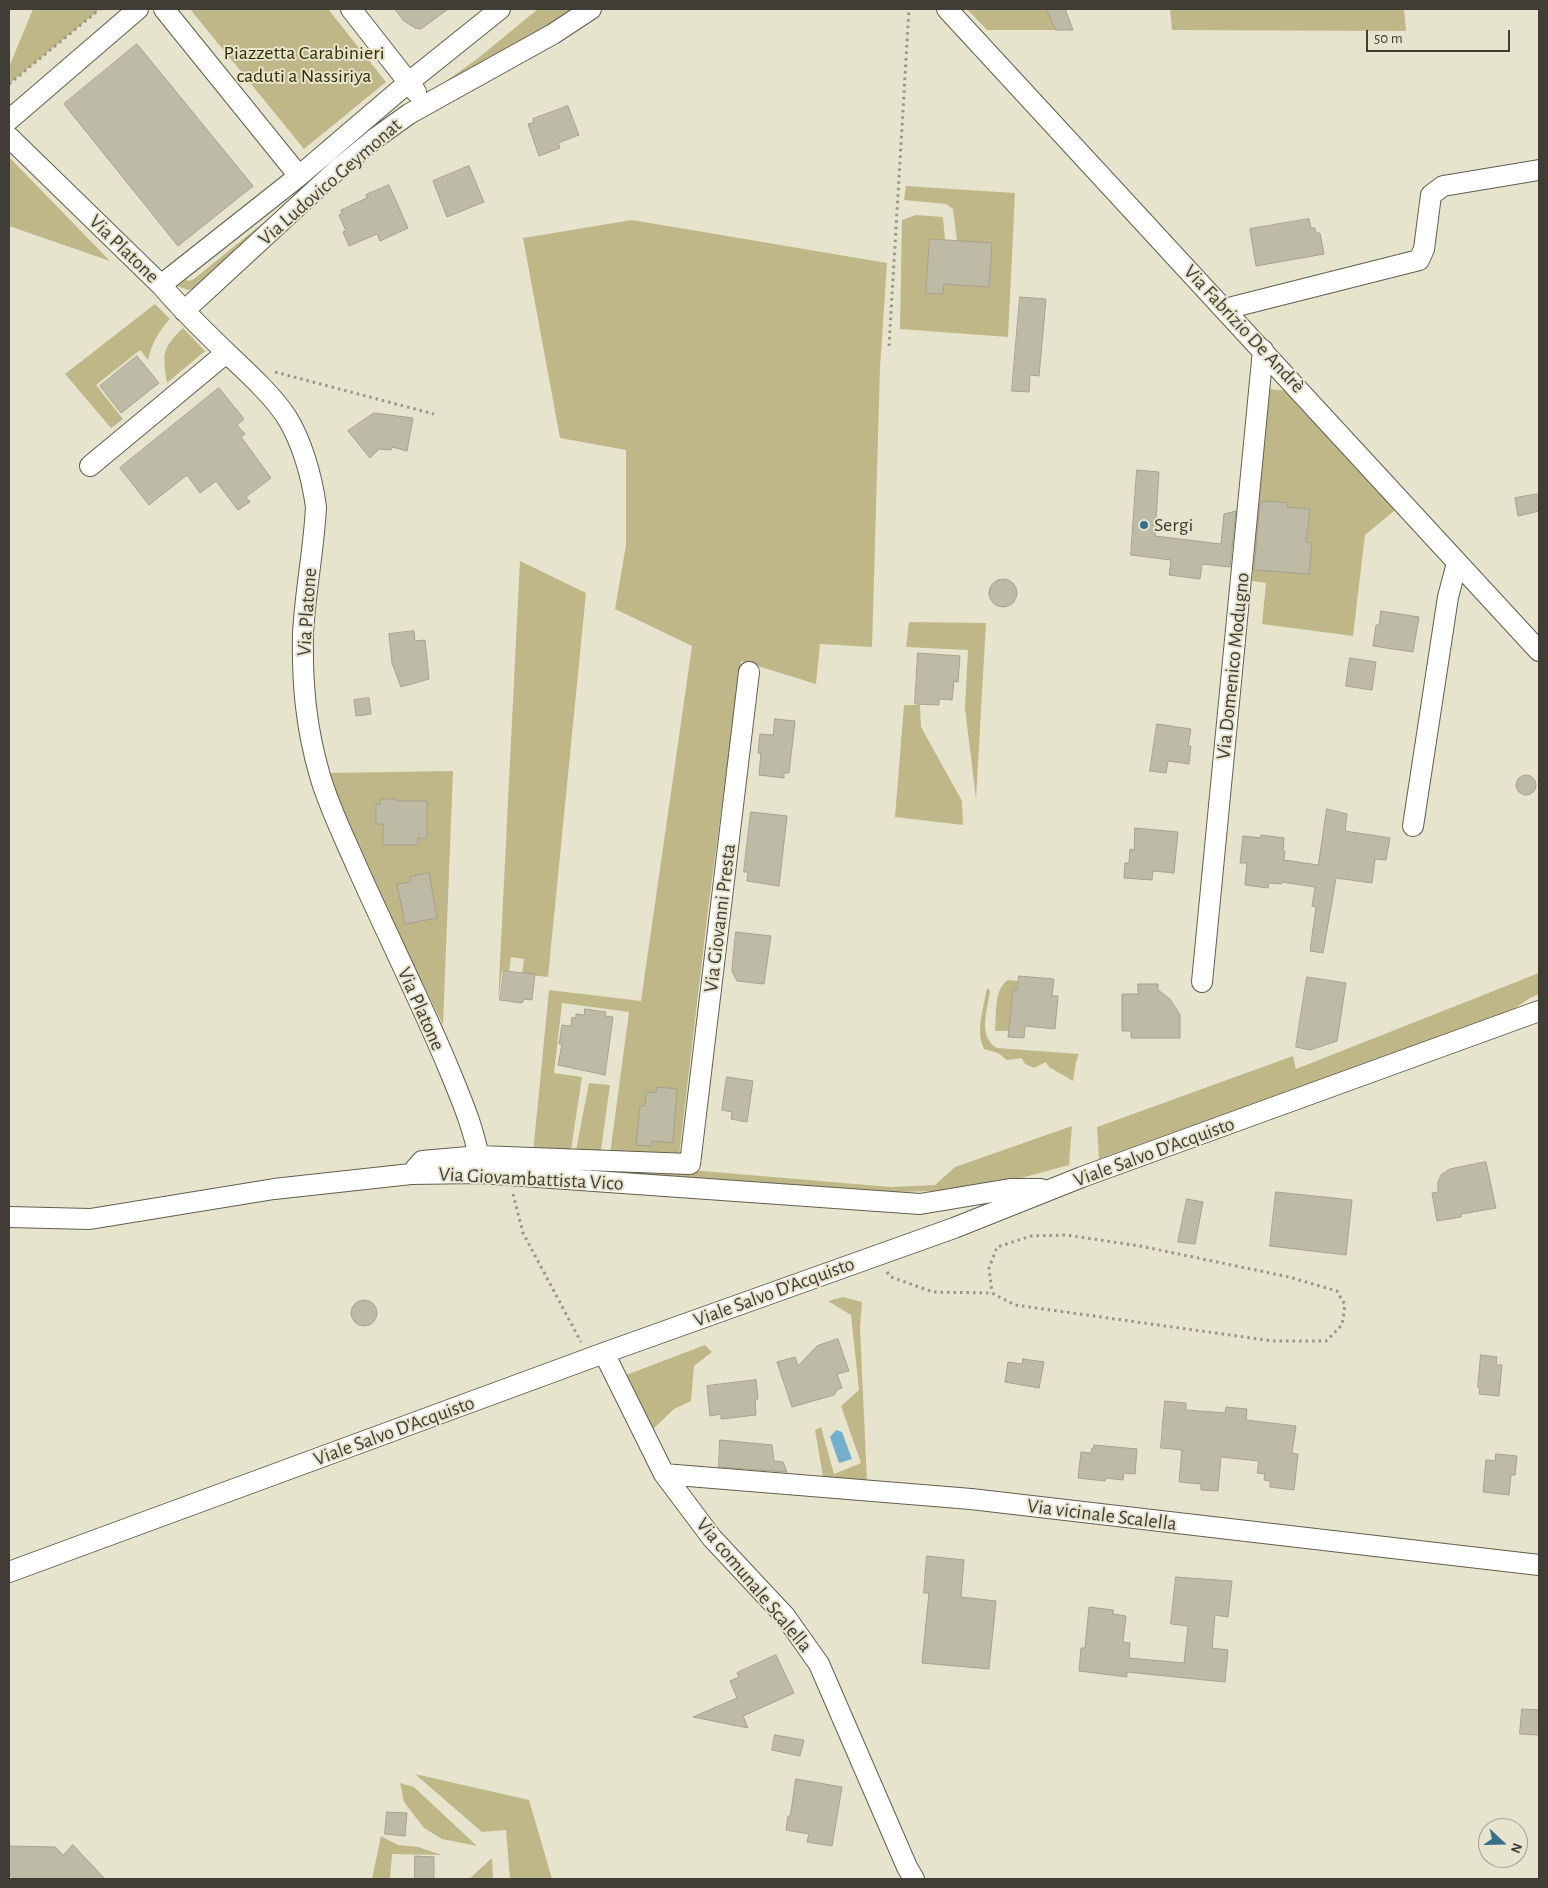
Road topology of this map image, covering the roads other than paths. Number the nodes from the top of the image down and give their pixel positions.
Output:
1 (138, 9) edge
2 (164, 9) edge
3 (351, 9) edge
4 (500, 9) edge
5 (591, 9) edge
6 (947, 9) edge
7 (409, 82) junction
8 (426, 104) junction
9 (9, 120) edge
10 (9, 137) edge
11 (1539, 170) edge
12 (299, 176) junction
13 (161, 285) junction
14 (1226, 309) junction
15 (184, 311) junction
16 (1263, 350) junction
17 (226, 352) junction
18 (90, 466) dead end
19 (1457, 563) junction
20 (1539, 651) edge
21 (749, 672) dead end
22 (1412, 826) dead end
23 (1202, 982) dead end
24 (1539, 1010) edge
25 (480, 1164) junction
26 (1054, 1189) junction
27 (920, 1204) junction
28 (9, 1217) edge
29 (954, 1228) junction
30 (604, 1353) junction
31 (664, 1474) junction
32 (1539, 1565) edge
33 (9, 1572) edge
34 (914, 1879) edge

1 - 9 street
2 - 12 street
3 - 7 street
4 - 7 street, Via Ludovico Geymonat
5 - 8 street, Via Ludovico Geymonat
6 - 14 street, Via Fabrizio De Andrè
7 - 8 street
7 - 12 street, Via Ludovico Geymonat
8 - 15 street, Via Ludovico Geymonat
10 - 13 street, Via Platone
11 - 14 street
12 - 13 street, Via Ludovico Geymonat
13 - 15 street, Via Platone
14 - 16 street, Via Fabrizio De Andrè
15 - 17 street, Via Platone
16 - 19 street, Via Fabrizio De Andrè
16 - 23 street, Via Domenico Modugno
17 - 18 street
17 - 25 street, Via Platone
19 - 20 street, Via Fabrizio De Andrè
19 - 22 street
21 - 25 street, Via Giovanni Presta
24 - 26 street, Viale Salvo D'Acquisto
25 - 27 street, Via Giovambattista Vico
25 - 28 street, Via Giovambattista Vico
26 - 27 street, Via Giovambattista Vico
26 - 29 street, Viale Salvo D'Acquisto
27 - 29 street
29 - 30 street, Viale Salvo D'Acquisto
30 - 31 street, Via comunale Scalella
30 - 33 street, Viale Salvo D'Acquisto
31 - 32 street, Via vicinale Scalella
31 - 34 street, Via comunale Scalella

